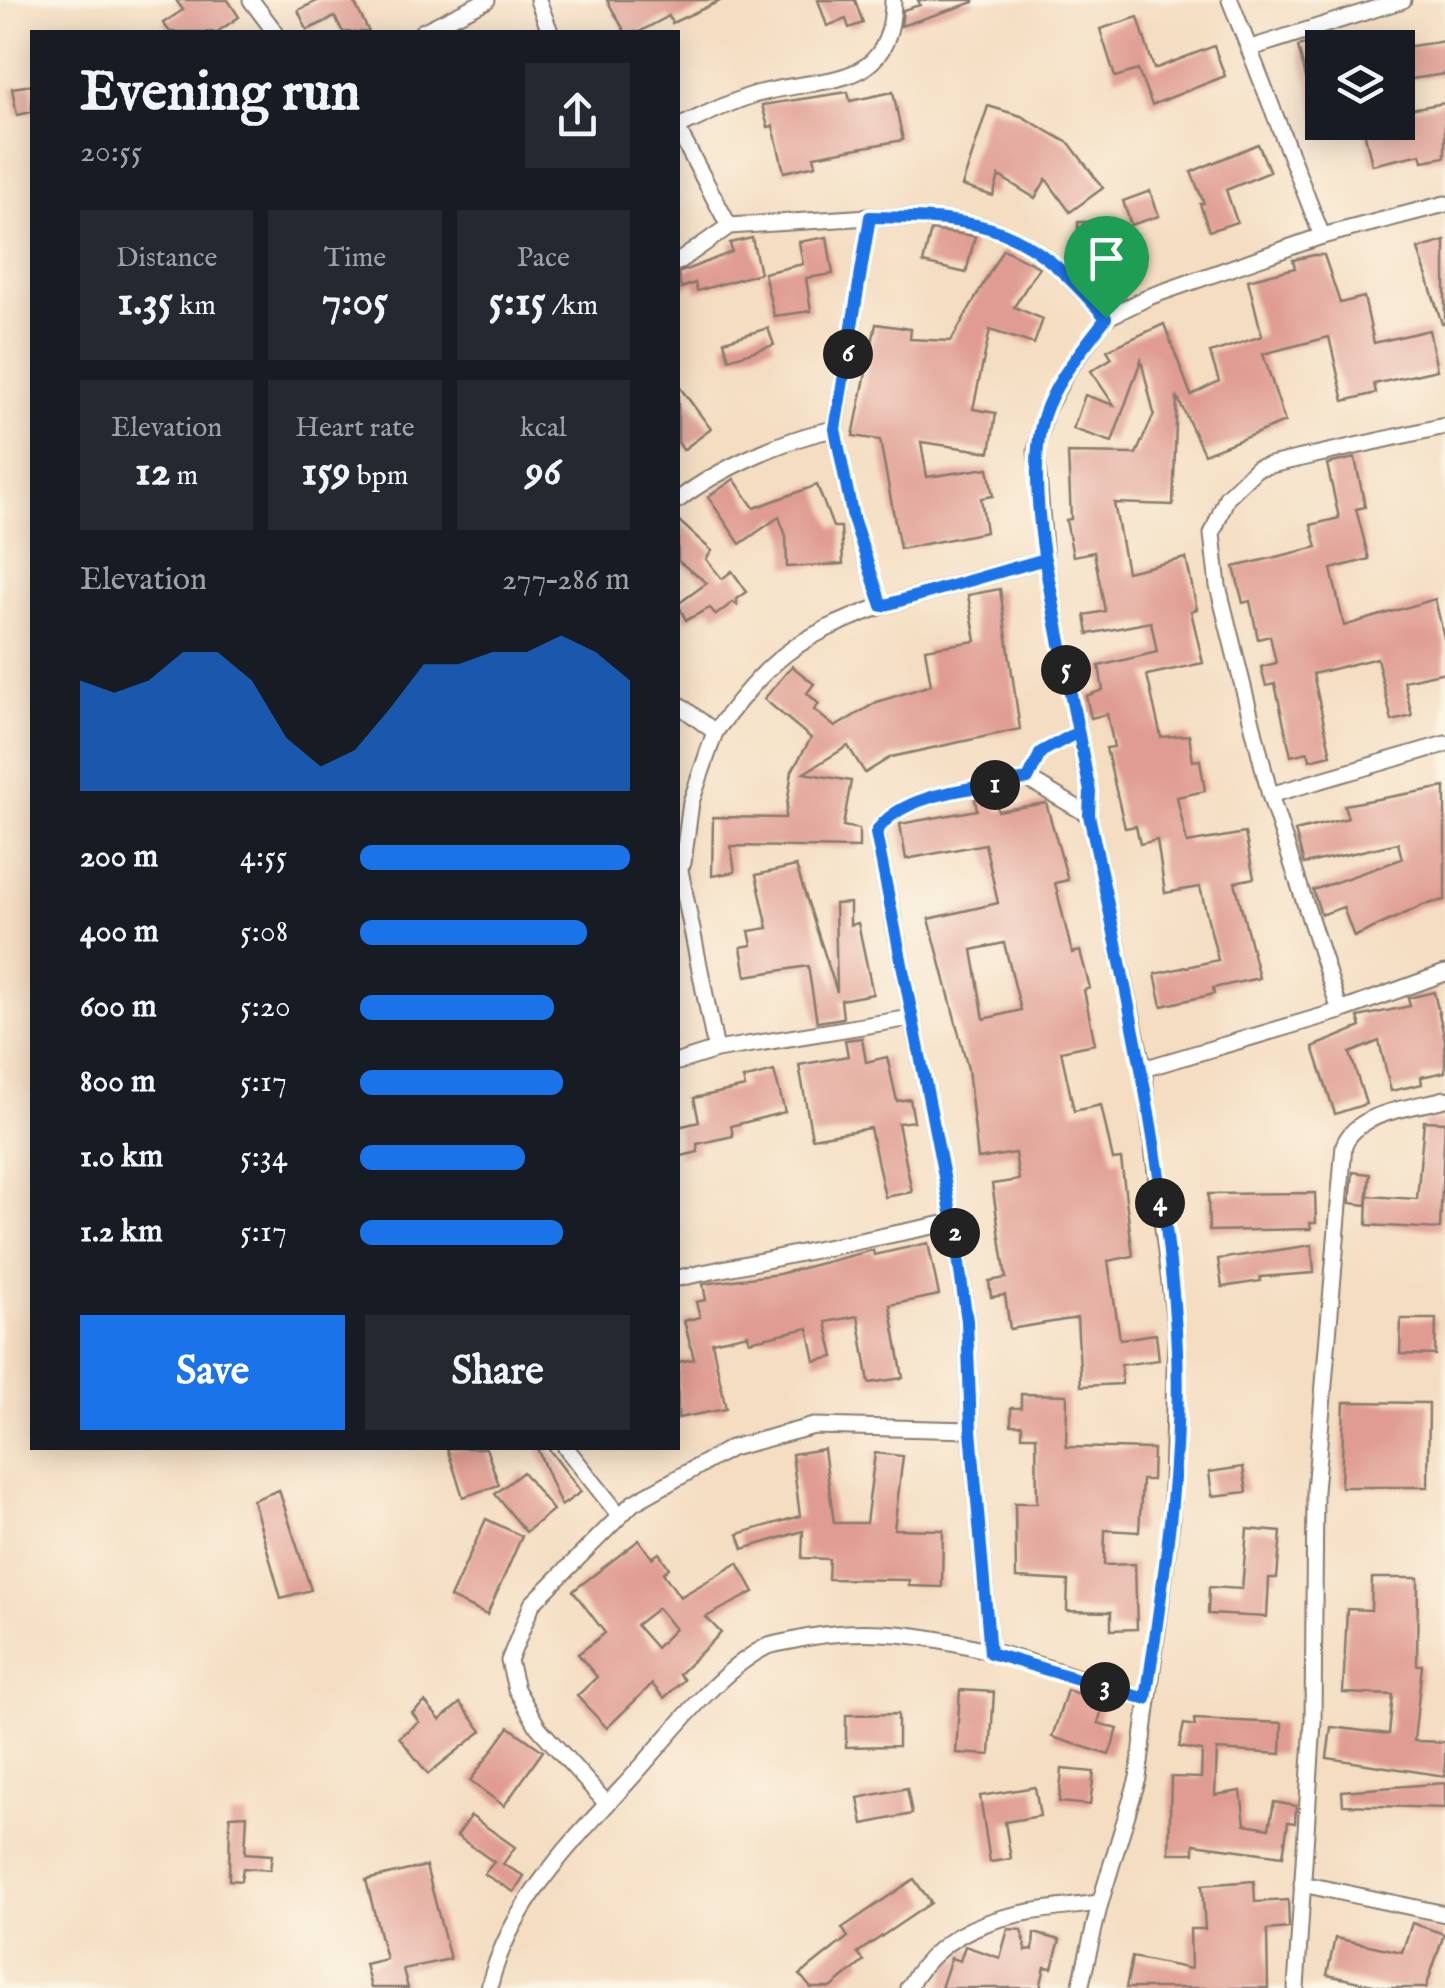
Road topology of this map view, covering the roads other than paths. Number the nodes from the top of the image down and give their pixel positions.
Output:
1 (251, 0) edge
2 (487, 0) edge
3 (538, 0) edge
4 (892, 0) edge
5 (1230, 0) edge
6 (1403, 0) edge
7 (273, 30) edge
8 (426, 30) edge
9 (549, 30) edge
10 (1251, 48) junction
11 (680, 128) edge
12 (680, 133) edge
13 (1445, 204) edge
14 (870, 217) junction
15 (729, 226) junction
16 (1322, 236) junction
17 (680, 261) edge
18 (1106, 318) junction
19 (1445, 426) edge
20 (835, 429) junction
21 (680, 499) edge
22 (1045, 559) junction
23 (882, 606) junction
24 (680, 706) edge
25 (715, 732) junction
26 (1078, 732) junction
27 (1445, 744) edge
28 (1028, 779) junction
29 (1270, 795) junction
30 (1089, 815) junction
31 (680, 861) edge
32 (680, 870) edge
33 (1445, 973) edge
34 (1340, 1011) junction
35 (911, 1018) junction
36 (716, 1050) junction
37 (680, 1061) edge
38 (1143, 1069) junction
39 (1445, 1100) edge
40 (953, 1222) junction
41 (680, 1278) edge
42 (971, 1430) junction
43 (568, 1450) edge
44 (620, 1516) junction
45 (990, 1653) junction
46 (1146, 1699) junction
47 (608, 1804) junction
48 (1302, 1884) junction
49 (1100, 1903) junction
50 (1445, 1914) edge
51 (489, 1988) edge
52 (908, 1988) edge
53 (1080, 1988) edge
54 (1296, 1988) edge

1 - 7 street
2 - 8 street
3 - 9 street
4 - 11 street
5 - 10 street
6 - 10 street
10 - 16 street
12 - 15 street
13 - 16 street
14 - 15 street
14 - 18 street
14 - 20 street
15 - 17 street
16 - 18 street
18 - 22 street
19 - 29 street
20 - 21 street
20 - 23 street
22 - 23 street
22 - 26 street
23 - 25 street
24 - 25 street
25 - 31 street
26 - 28 street
26 - 30 street
27 - 29 street
28 - 30 street
28 - 35 street
29 - 34 street
30 - 38 street
32 - 36 street
33 - 34 street
34 - 38 street
35 - 36 street
35 - 40 street
36 - 37 street
38 - 46 street
39 - 48 street
40 - 41 street
40 - 42 street
42 - 44 street
42 - 45 street
43 - 44 street
44 - 47 street
45 - 46 street
45 - 47 street
46 - 49 street
47 - 51 street
48 - 50 street
48 - 54 street
49 - 52 street
49 - 53 street

